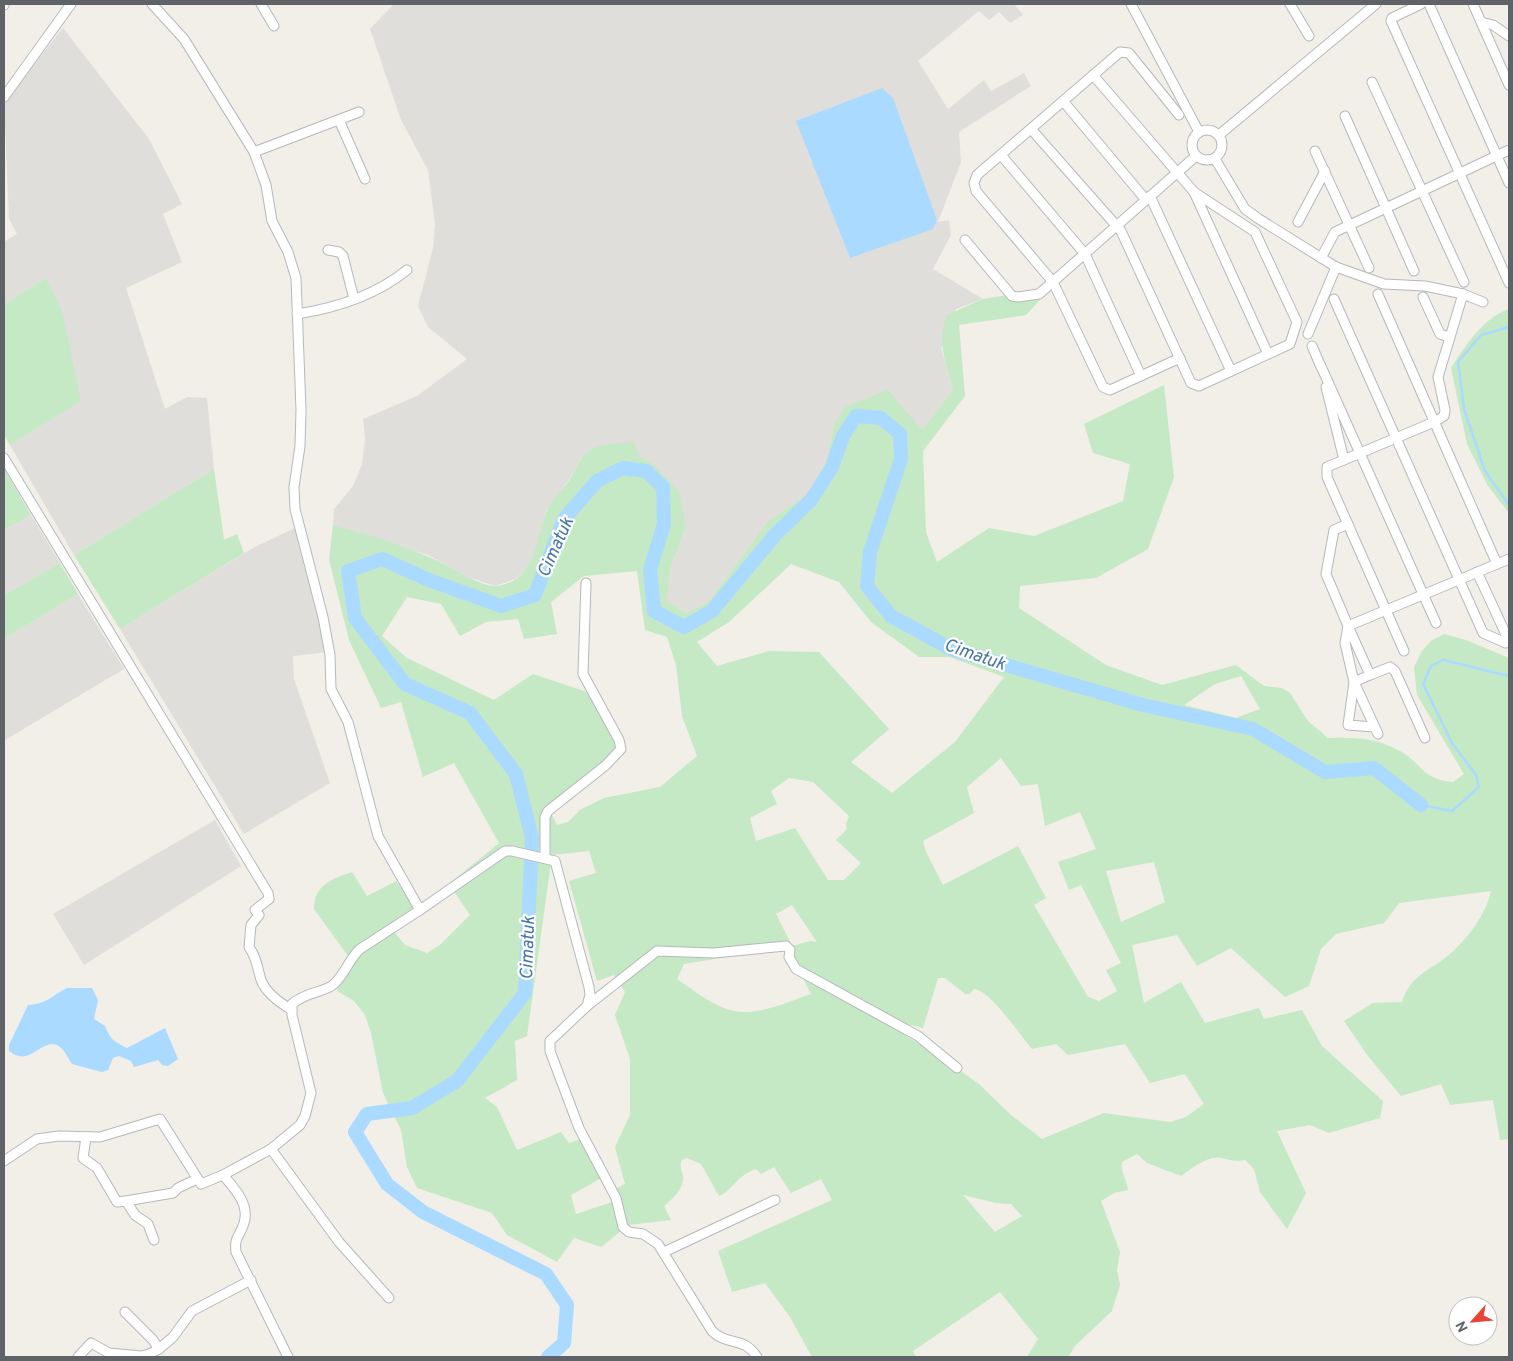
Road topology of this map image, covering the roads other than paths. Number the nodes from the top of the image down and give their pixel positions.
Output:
1 (71, 4) edge
2 (152, 4) edge
3 (261, 4) edge
4 (1131, 4) edge
5 (1290, 4) edge
6 (1376, 4) edge
7 (1421, 4) edge
8 (1429, 4) edge
9 (1473, 4) edge
10 (1481, 22) junction
11 (274, 26) dead end
12 (1309, 36) dead end
13 (1509, 36) edge
14 (1093, 75) junction
15 (1372, 82) dead end
16 (1509, 85) edge
17 (4, 97) edge
18 (1063, 101) junction
19 (360, 112) dead end
20 (1179, 115) dead end
21 (1345, 116) dead end
22 (339, 120) junction
23 (1031, 129) junction
24 (1199, 132) junction
25 (1219, 135) junction
26 (1509, 150) edge
27 (1315, 151) dead end
28 (254, 152) junction
29 (1000, 155) junction
30 (1196, 156) junction
31 (1497, 156) junction
32 (1215, 159) junction
33 (1325, 171) junction
34 (1177, 172) junction
35 (1460, 173) junction
36 (365, 179) dead end
37 (1509, 183) edge
38 (1422, 190) junction
39 (1194, 192) junction
40 (1148, 198) junction
41 (1385, 208) junction
42 (1298, 222) dead end
43 (1349, 224) junction
44 (1116, 226) junction
45 (965, 240) dead end
46 (328, 250) dead end
47 (1085, 254) junction
48 (1321, 258) junction
49 (1336, 267) junction
50 (1369, 268) dead end
51 (407, 270) dead end
52 (1414, 271) dead end
53 (1053, 282) junction
54 (1464, 282) dead end
55 (1509, 283) edge
56 (1378, 294) dead end
57 (1463, 294) junction
58 (1423, 297) dead end
59 (354, 299) junction
60 (1334, 299) dead end
61 (1483, 302) dead end
62 (297, 314) junction
63 (1308, 334) dead end
64 (1449, 337) junction
65 (1312, 346) dead end
66 (1268, 354) junction
67 (1180, 358) junction
68 (1320, 364) junction
69 (1231, 372) junction
70 (1141, 376) junction
71 (1434, 422) junction
72 (1396, 438) junction
73 (1360, 453) junction
74 (4, 458) edge
75 (1344, 460) junction
76 (1348, 524) junction
77 (1509, 559) edge
78 (1498, 564) junction
79 (1477, 572) junction
80 (1460, 580) junction
81 (586, 583) dead end
82 (1423, 595) junction
83 (1386, 610) junction
84 (1436, 623) dead end
85 (1348, 626) junction
86 (1509, 641) edge
87 (1404, 651) dead end
88 (1370, 676) junction
89 (1354, 682) junction
90 (1425, 738) dead end
91 (542, 857) junction
92 (420, 910) junction
93 (587, 1006) junction
94 (292, 1010) junction
95 (957, 1068) dead end
96 (86, 1137) junction
97 (271, 1149) junction
98 (4, 1161) edge
99 (223, 1175) junction
100 (197, 1179) junction
101 (775, 1200) dead end
102 (126, 1201) junction
103 (154, 1240) dead end
104 (664, 1252) junction
105 (251, 1280) junction
106 (389, 1298) dead end
107 (125, 1312) dead end
108 (159, 1349) junction
109 (118, 1356) edge
110 (78, 1357) edge
111 (288, 1357) edge
112 (757, 1357) edge

1 - 17 street
2 - 28 street
3 - 11 street
4 - 24 street
5 - 12 street
6 - 25 street
7 - 35 street
8 - 31 street
9 - 10 street
10 - 13 street
10 - 16 street
14 - 18 street
14 - 20 street
14 - 34 street
15 - 38 street
18 - 23 street
18 - 40 street
19 - 22 street
21 - 41 street
22 - 28 street
22 - 36 street
23 - 29 street
23 - 44 street
24 - 25 street
24 - 30 street
25 - 32 street
26 - 31 street
27 - 33 street
28 - 62 street
29 - 47 street
29 - 53 street
30 - 32 street
30 - 34 street
31 - 35 street
31 - 37 street
32 - 48 street
33 - 42 street
33 - 43 street
34 - 39 street
34 - 40 street
35 - 38 street
35 - 55 street
38 - 41 street
38 - 54 street
39 - 66 street
39 - 66 street
40 - 44 street
40 - 69 street
41 - 43 street
41 - 52 street
43 - 48 street
43 - 50 street
44 - 47 street
44 - 67 street
45 - 53 street
46 - 59 street
47 - 53 street
47 - 70 street
48 - 49 street
49 - 57 street
49 - 63 street
51 - 59 street
53 - 70 street
56 - 71 street
57 - 61 street
57 - 64 street
58 - 64 street
59 - 62 street
60 - 72 street
62 - 92 street
64 - 71 street
65 - 68 street
66 - 69 street
67 - 69 street
67 - 70 street
68 - 73 street
68 - 75 street
71 - 72 street
71 - 78 street
72 - 73 street
72 - 80 street
73 - 75 street
73 - 82 street
74 - 94 street
75 - 76 street
76 - 83 street
76 - 85 street
77 - 78 street
78 - 79 street
79 - 80 street
79 - 86 street
80 - 82 street
80 - 86 street
81 - 91 street
82 - 83 street
82 - 84 street
83 - 85 street
83 - 87 street
85 - 88 street
85 - 89 street
88 - 89 street
88 - 90 street
89 - 89 street
91 - 92 street
91 - 93 street
92 - 94 street
93 - 95 street
93 - 104 street
94 - 97 street
96 - 98 street
96 - 100 street
96 - 102 street
97 - 99 street
97 - 106 street
99 - 100 street
99 - 105 street
100 - 102 street
101 - 104 street
102 - 103 street
104 - 112 street
105 - 108 street
105 - 111 street
107 - 108 street
108 - 109 street
109 - 110 street

